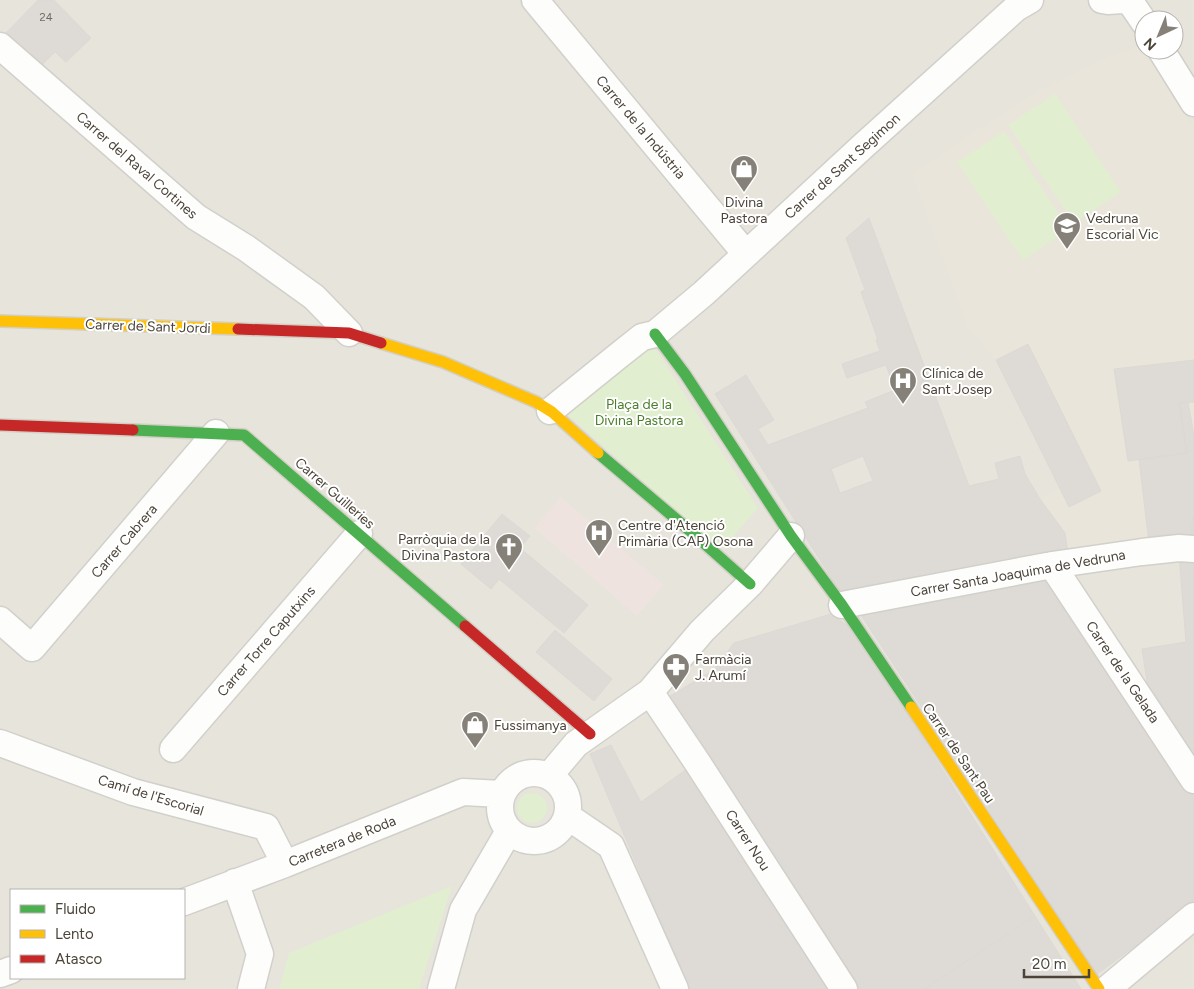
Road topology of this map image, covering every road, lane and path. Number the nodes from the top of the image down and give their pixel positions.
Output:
1 (535, 0) edge
2 (1030, 0) edge
3 (1102, 0) edge
4 (1122, 0) edge
5 (0, 46) edge
6 (1167, 60) edge
7 (1194, 103) edge
8 (746, 254) junction
9 (314, 297) junction
10 (0, 321) edge
11 (296, 331) junction
12 (349, 333) junction
13 (655, 334) junction
14 (550, 411) junction
15 (0, 425) edge
16 (216, 433) junction
17 (359, 534) junction
18 (792, 536) junction
19 (1194, 548) edge
20 (1052, 565) junction
21 (750, 584) junction
22 (842, 605) junction
23 (0, 620) edge
24 (650, 692) junction
25 (590, 734) junction
26 (0, 743) edge
27 (173, 749) dead end
28 (549, 776) junction
29 (1194, 780) edge
30 (502, 794) junction
31 (567, 816) junction
32 (509, 831) junction
33 (285, 864) junction
34 (235, 882) junction
35 (185, 902) edge
36 (1194, 916) edge
37 (251, 989) edge
38 (441, 989) edge
39 (675, 989) edge
40 (844, 989) edge
41 (1099, 989) edge
42 (1107, 989) edge

1 - 8 street, Carrer de la Indústria
2 - 8 street, Carrer de Sant Segimon
3 - 4 street
5 - 9 street, Carrer del Raval Cortines
6 - 7 street
8 - 13 street, Carrer de Sant Segimon
9 - 11 street
9 - 12 street, Carrer del Raval Cortines
10 - 11 street, Carrer de Sant Jordi
11 - 12 street, Carrer de Sant Jordi
12 - 14 street, Carrer de Sant Jordi
13 - 14 street
13 - 18 street
14 - 21 street
15 - 16 street, Carrer Guilleries
16 - 17 street, Carrer Guilleries
16 - 23 street, Carrer Cabrera
17 - 25 street, Carrer Guilleries
17 - 27 street, Carrer Torre Caputxins
18 - 21 street
18 - 22 street, Carrer de Sant Pau
19 - 20 street, Carrer Santa Joaquima de Vedruna
20 - 22 street, Carrer Santa Joaquima de Vedruna
20 - 29 street, Carrer de la Gelada
21 - 24 street
22 - 41 street, Carrer de Sant Pau
24 - 25 street
24 - 40 street, Carrer Nou
25 - 28 street
26 - 33 street, Camí de l'Escorial
28 - 30 street
28 - 31 street
30 - 32 street
30 - 33 street, Carretera de Roda
31 - 32 street
31 - 39 street
32 - 38 street
33 - 34 street, Carretera de Roda
34 - 35 street, Carretera de Roda
34 - 37 street
36 - 42 street

